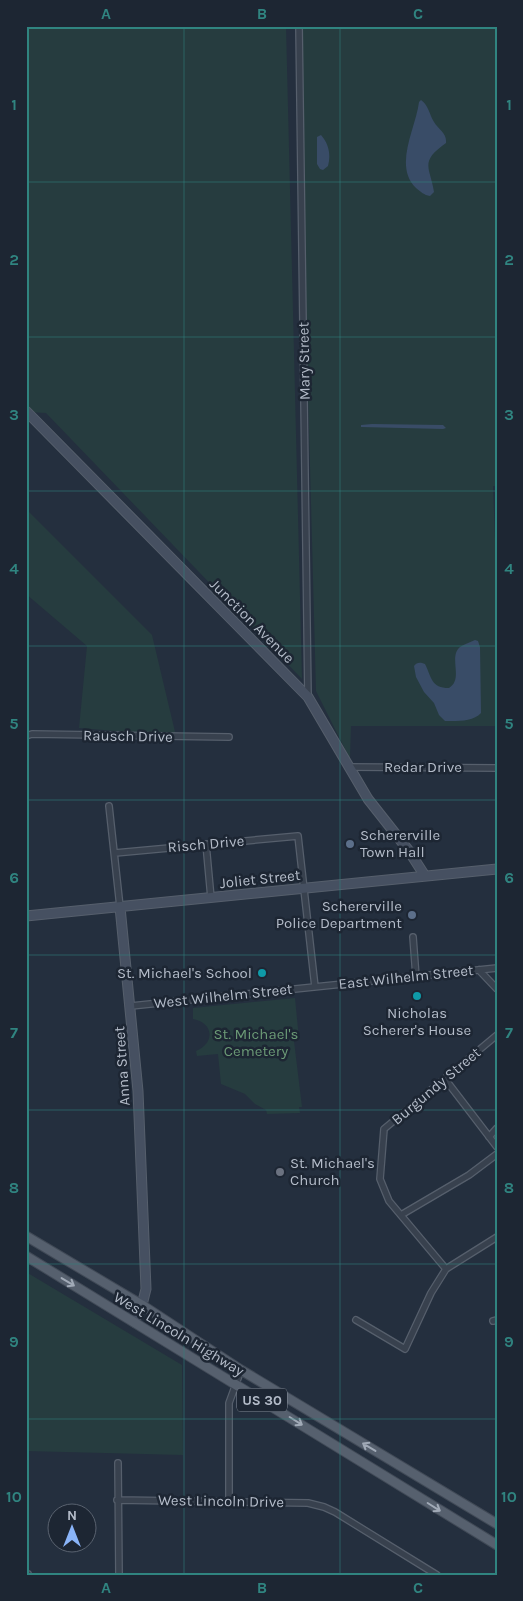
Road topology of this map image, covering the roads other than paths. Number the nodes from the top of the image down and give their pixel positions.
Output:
1 (299, 26) edge
2 (26, 411) edge
3 (308, 697) junction
4 (26, 736) edge
5 (229, 737) dead end
6 (349, 767) junction
7 (497, 768) edge
8 (109, 806) dead end
9 (206, 844) junction
10 (115, 853) junction
11 (497, 869) edge
12 (425, 876) junction
13 (304, 888) junction
14 (211, 898) junction
15 (120, 907) junction
16 (26, 916) edge
17 (413, 937) dead end
18 (497, 968) edge
19 (480, 970) junction
20 (416, 977) junction
21 (315, 987) junction
22 (497, 989) edge
23 (131, 1006) junction
24 (497, 1035) edge
25 (444, 1079) junction
26 (497, 1128) edge
27 (489, 1137) junction
28 (497, 1147) edge
29 (497, 1154) edge
30 (401, 1215) junction
31 (26, 1236) edge
32 (497, 1237) edge
33 (26, 1256) edge
34 (446, 1269) junction
35 (142, 1305) junction
36 (356, 1320) dead end
37 (134, 1322) junction
38 (241, 1370) junction
39 (236, 1384) junction
40 (118, 1463) dead end
41 (118, 1500) junction
42 (229, 1501) junction
43 (497, 1524) edge
44 (497, 1545) edge
45 (119, 1575) edge
46 (437, 1575) edge

1 - 3 street, Mary Street
2 - 3 street, Junction Avenue
3 - 6 street, Junction Avenue
4 - 5 street, Rausch Drive
6 - 7 street, Redar Drive
6 - 12 street, Junction Avenue
8 - 10 street, Anna Street
9 - 10 street, Risch Drive
9 - 13 street, Risch Drive
9 - 14 street
10 - 15 street, Anna Street
11 - 12 street, Joliet Street
12 - 13 street, Joliet Street
13 - 14 street, Joliet Street
13 - 21 street
14 - 15 street, Joliet Street
15 - 16 street, Joliet Street
15 - 23 street, Anna Street
17 - 20 street
18 - 19 street, East Wilhelm Street
19 - 20 street, East Wilhelm Street
19 - 22 street
20 - 21 street, East Wilhelm Street
21 - 23 street, West Wilhelm Street
23 - 35 street, Anna Street
24 - 25 street, Burgundy Street
25 - 27 street
25 - 30 street, Burgundy Street
26 - 27 street
27 - 28 street
29 - 30 street
30 - 34 street, Burgundy Street
31 - 35 main road, West Lincoln Highway / US 30
32 - 34 street
33 -> 37 main road, West Lincoln Highway / US 30
34 - 36 street
35 - 37 street, Anna Street
35 - 38 main road, West Lincoln Highway / US 30
37 - 39 main road, West Lincoln Highway / US 30
38 - 39 street
43 -> 38 main road, West Lincoln Highway / US 30
39 - 42 street
39 -> 44 main road, West Lincoln Highway / US 30
40 - 41 street
41 - 42 street, West Lincoln Drive
41 - 45 street
42 - 46 street, West Lincoln Drive

